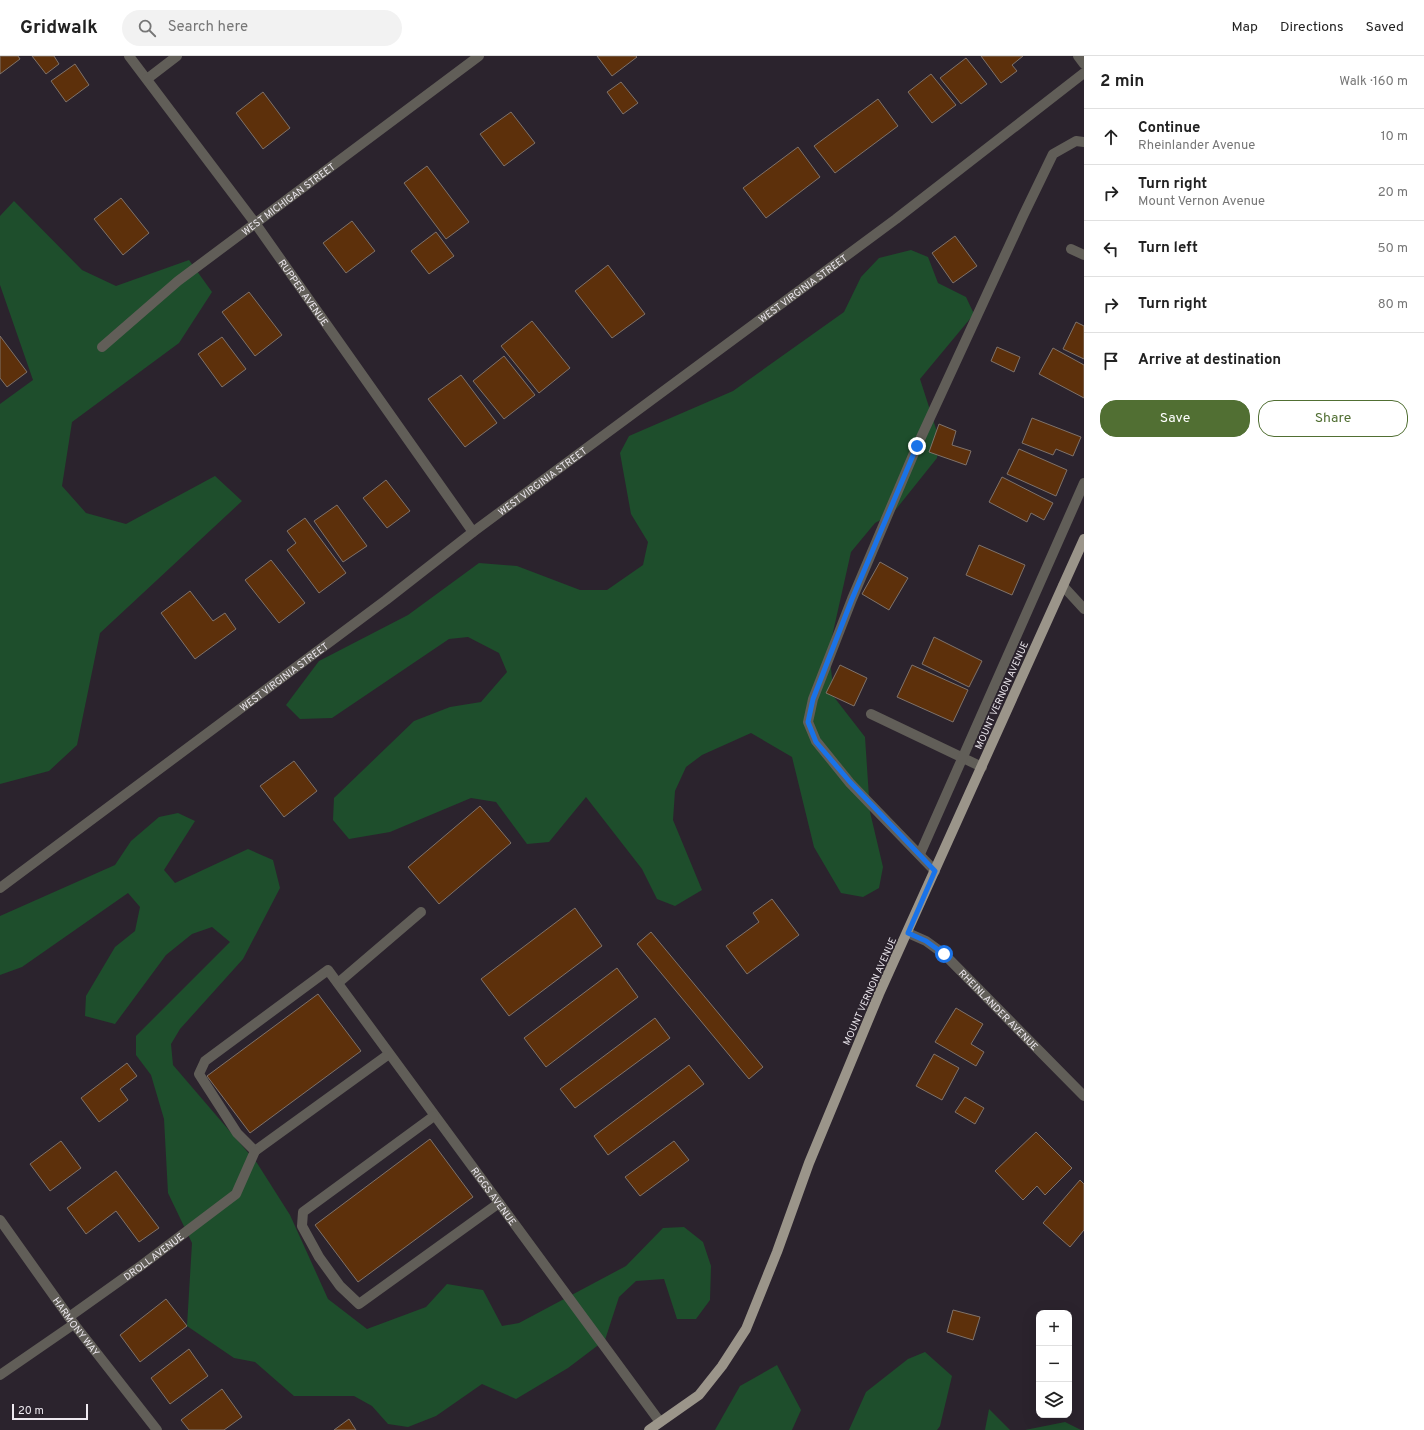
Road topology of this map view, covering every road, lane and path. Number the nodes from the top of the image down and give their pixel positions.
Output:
1 (129, 56) edge
2 (177, 56) edge
3 (479, 56) edge
4 (1078, 56) edge
5 (1084, 64) edge
6 (1084, 73) edge
7 (147, 79) junction
8 (1084, 142) edge
9 (255, 223) junction
10 (1071, 249) dead end
11 (1084, 255) edge
12 (102, 347) dead end
13 (1084, 483) edge
14 (473, 532) junction
15 (1084, 539) edge
16 (1062, 586) junction
17 (1084, 609) edge
18 (871, 714) dead end
19 (963, 758) junction
20 (982, 767) junction
21 (920, 854) junction
22 (935, 871) junction
23 (0, 888) edge
24 (421, 912) dead end
25 (908, 933) junction
26 (338, 983) junction
27 (389, 1054) junction
28 (1084, 1096) edge
29 (434, 1116) junction
30 (255, 1151) junction
31 (499, 1203) junction
32 (0, 1220) edge
33 (72, 1320) junction
34 (0, 1375) edge
35 (660, 1422) junction
36 (157, 1430) edge
37 (649, 1430) edge

1 - 7 street, RUPPER AVENUE
2 - 7 street
3 - 9 street, WEST MICHIGAN STREET
4 - 5 street
6 - 14 street, WEST VIRGINIA STREET
7 - 9 street, RUPPER AVENUE
8 - 21 street
9 - 12 street, WEST MICHIGAN STREET
9 - 14 street, RUPPER AVENUE
10 - 11 street
13 - 19 street
14 - 23 street, WEST VIRGINIA STREET
15 - 16 main road, MOUNT VERNON AVENUE
16 - 17 street
16 - 20 main road, MOUNT VERNON AVENUE
18 - 19 street
19 - 20 street
19 - 21 street
20 - 22 main road, MOUNT VERNON AVENUE
21 - 22 street
22 - 25 main road, MOUNT VERNON AVENUE
24 - 26 street
25 - 28 street, RHEINLANDER AVENUE
25 - 35 main road, MOUNT VERNON AVENUE
26 - 27 street, RIGGS AVENUE
26 - 30 street, RIGGS AVENUE
27 - 29 street, RIGGS AVENUE
27 - 30 street
29 - 31 street, RIGGS AVENUE
29 - 31 street
30 - 33 street, DROLL AVENUE
31 - 35 street, RIGGS AVENUE
32 - 33 street, HARMONY WAY
33 - 34 street, DROLL AVENUE
33 - 36 street, HARMONY WAY
35 - 37 main road, MOUNT VERNON AVENUE

